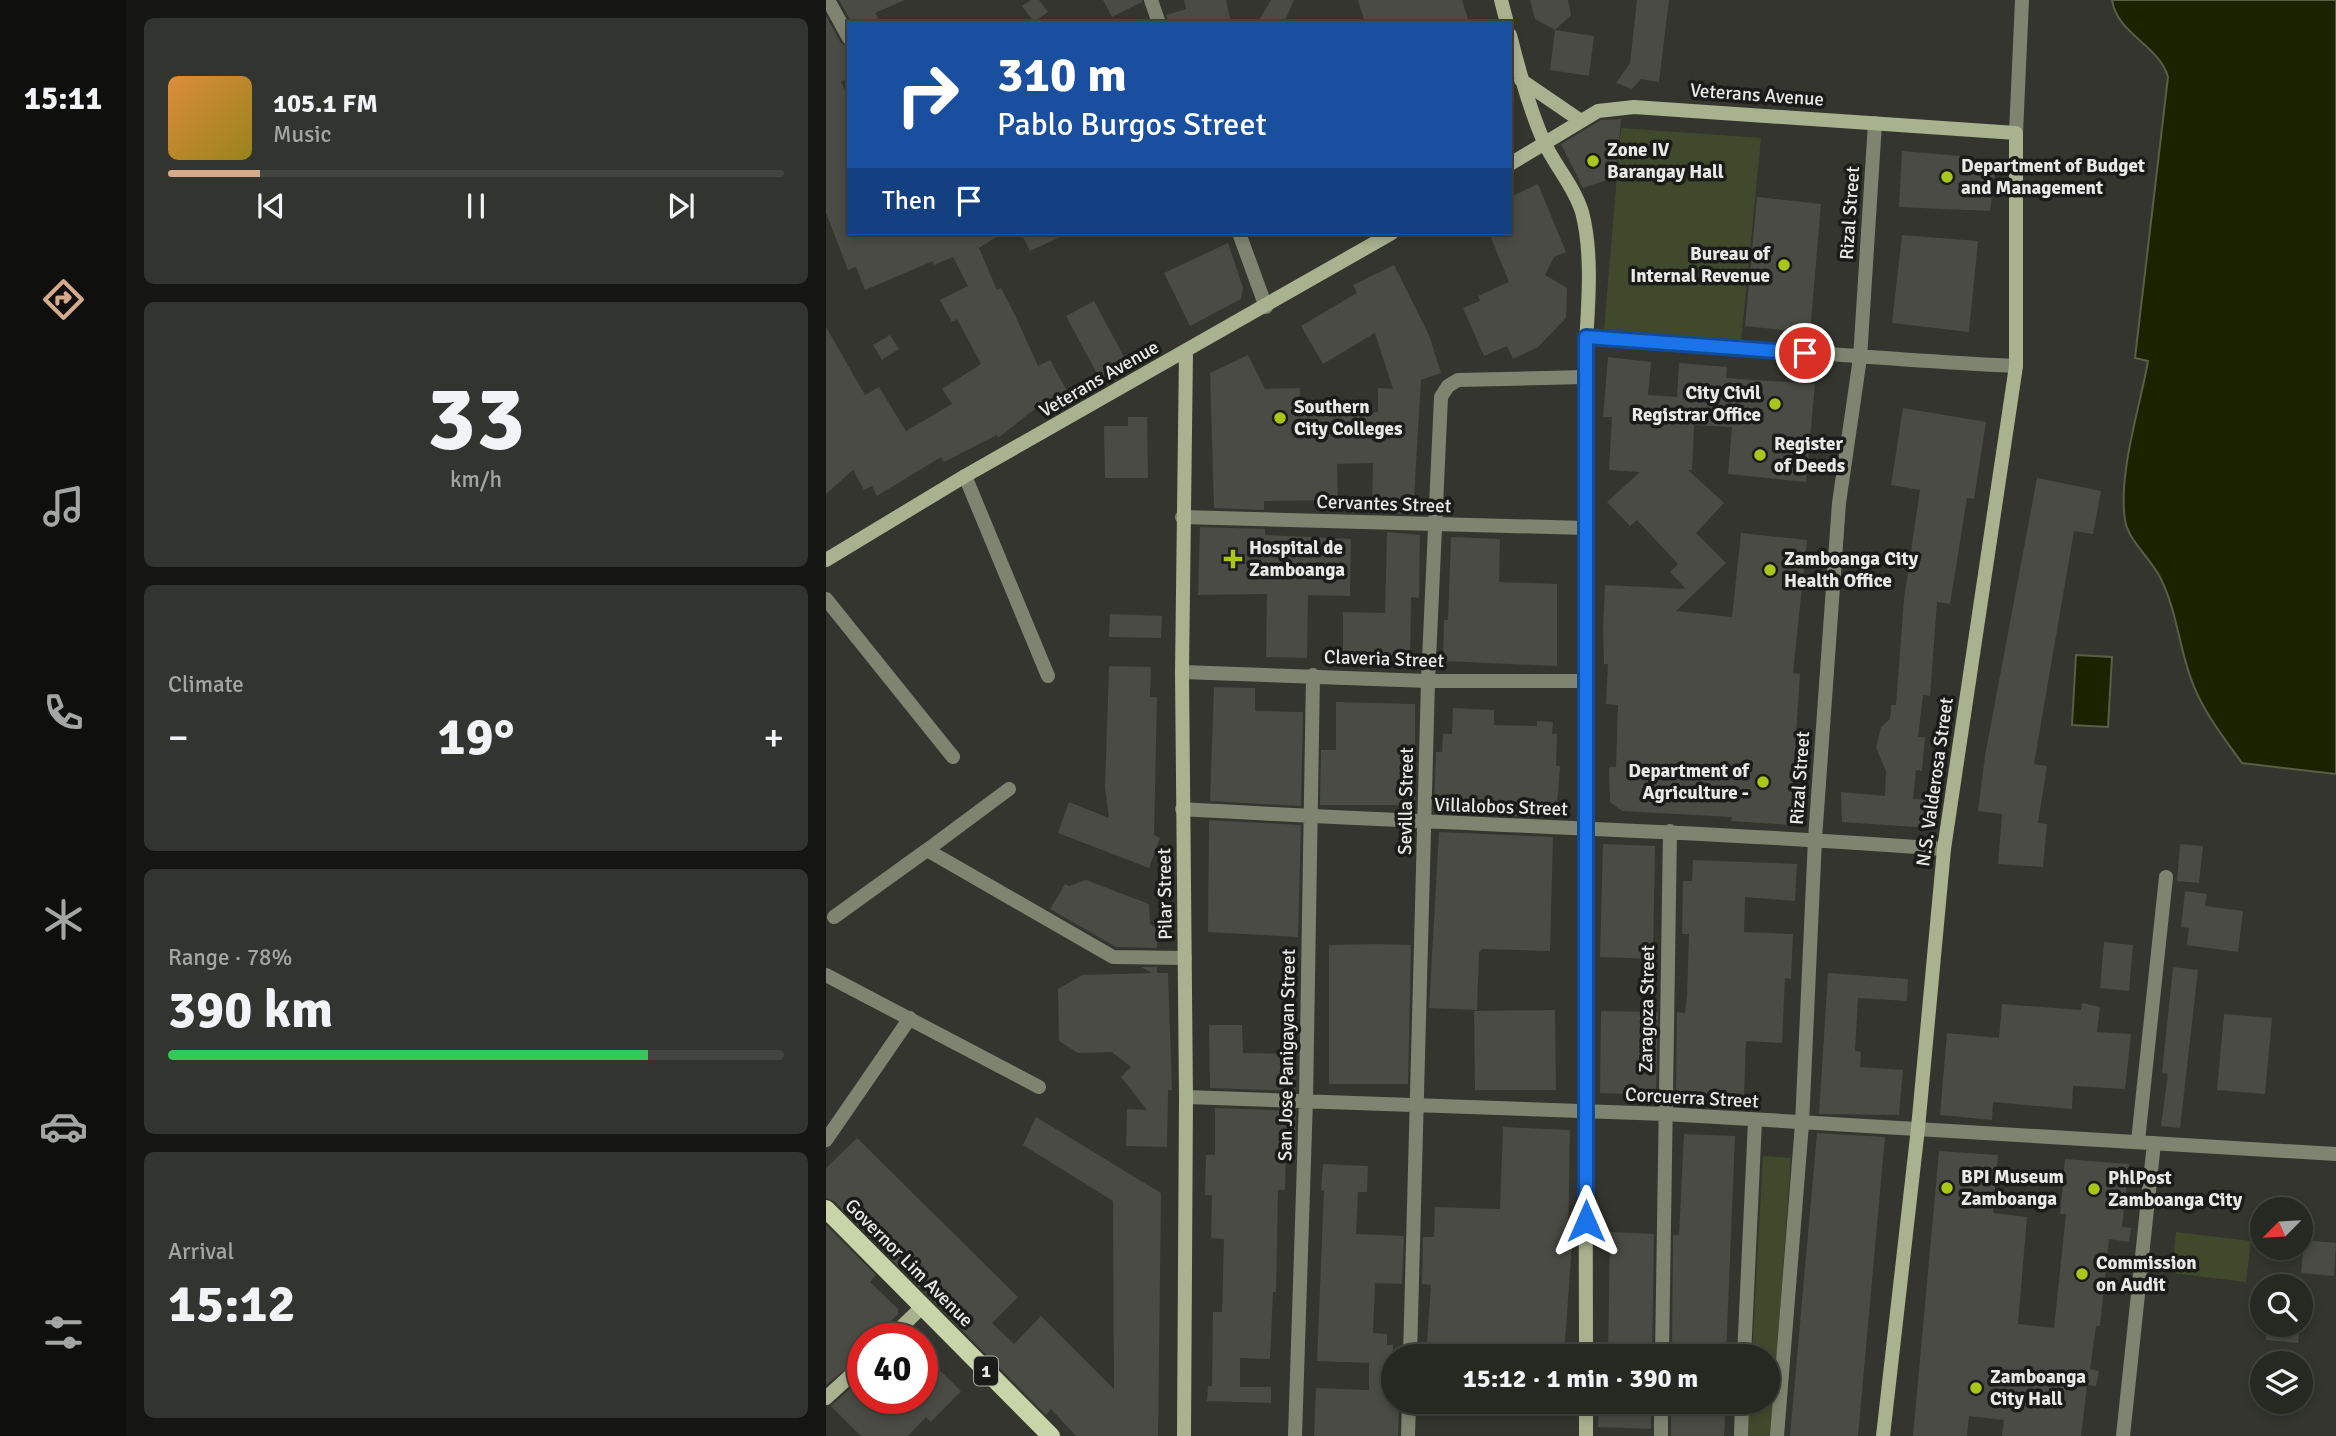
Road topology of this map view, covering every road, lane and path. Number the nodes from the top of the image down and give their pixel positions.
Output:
1 (828, 0) edge
2 (1151, 0) edge
3 (1501, 0) edge
4 (2022, 0) edge
5 (1158, 21) edge
6 (1506, 21) edge
7 (847, 34) edge
8 (1512, 43) edge
9 (1521, 79) junction
10 (1581, 121) junction
11 (1875, 123) junction
12 (2017, 133) junction
13 (1545, 143) junction
14 (1512, 163) edge
15 (1240, 235) edge
16 (1389, 235) edge
17 (1266, 307) junction
18 (1586, 337) junction
19 (1186, 351) junction
20 (1860, 358) junction
21 (2016, 366) junction
22 (1584, 377) junction
23 (965, 476) junction
24 (1182, 517) junction
25 (1433, 526) junction
26 (1585, 528) junction
27 (826, 560) edge
28 (826, 599) edge
29 (1182, 671) junction
30 (1313, 675) junction
31 (1048, 676) dead end
32 (1429, 681) junction
33 (1585, 681) junction
34 (953, 757) dead end
35 (1009, 789) dead end
36 (1182, 809) junction
37 (1311, 817) junction
38 (1425, 824) junction
39 (1587, 829) junction
40 (1670, 831) junction
41 (1815, 839) junction
42 (1944, 849) junction
43 (927, 850) junction
44 (2166, 877) dead end
45 (834, 917) dead end
46 (1185, 958) junction
47 (826, 975) edge
48 (910, 1018) junction
49 (1039, 1087) dead end
50 (1186, 1097) junction
51 (1306, 1099) junction
52 (1418, 1104) junction
53 (1586, 1112) junction
54 (1665, 1114) junction
55 (1755, 1121) junction
56 (1802, 1124) junction
57 (1919, 1128) junction
58 (826, 1140) edge
59 (2138, 1141) junction
60 (2154, 1143) junction
61 (2336, 1154) edge
62 (826, 1209) edge
63 (922, 1307) junction
64 (906, 1323) edge
65 (1410, 1344) edge
66 (1586, 1344) edge
67 (1662, 1344) edge
68 (1745, 1344) edge
69 (847, 1379) edge
70 (826, 1398) edge
71 (1409, 1414) edge
72 (1586, 1414) edge
73 (1661, 1414) edge
74 (1742, 1414) edge
75 (1051, 1436) edge
76 (1184, 1436) edge
77 (1295, 1436) edge
78 (1408, 1436) edge
79 (1587, 1436) edge
80 (1661, 1436) edge
81 (1741, 1436) edge
82 (1777, 1436) edge
83 (1883, 1436) edge
84 (2123, 1436) edge

1 - 7 street
2 - 5 street
3 - 6 main road
4 - 12 street
8 - 9 main road
9 - 10 main road
9 - 13 main road
10 - 11 main road, Veterans Avenue
10 - 13 main road, Veterans Avenue
11 - 12 main road, Veterans Avenue
11 - 20 street, Rizal Street
12 - 21 main road, N.S. Valderosa Street
13 - 14 main road, Veterans Avenue
13 - 18 main road
15 - 17 street
16 - 17 main road, Veterans Avenue
17 - 19 main road, Veterans Avenue
18 - 20 street
18 - 22 main road
19 - 23 main road, Veterans Avenue
19 - 24 main road, Pilar Street
20 - 21 street
20 - 41 street, Rizal Street
21 - 42 main road, N.S. Valderosa Street
22 - 25 street, Sevilla Street
22 - 26 main road
23 - 27 main road, Veterans Avenue
23 - 31 street
24 - 25 street, Cervantes Street
24 - 29 main road, Pilar Street
25 - 26 street, Cervantes Street
25 - 32 street, Sevilla Street
26 - 33 main road
28 - 34 street
29 - 30 street, Claveria Street
29 - 36 main road, Pilar Street
30 - 32 street, Claveria Street
30 - 37 street, San Jose Panigayan Street
32 - 33 street, Claveria Street
32 - 38 street, Sevilla Street
33 - 39 main road
35 - 43 street
36 - 37 street, Villalobos Street
36 - 46 main road, Pilar Street
37 - 38 street, Villalobos Street
37 - 51 street, San Jose Panigayan Street
38 - 39 street, Villalobos Street
38 - 52 street, Sevilla Street
39 - 40 street, Villalobos Street
39 - 53 main road
40 - 41 street, Villalobos Street
40 - 54 street, Zaragoza Street
41 - 42 street, Villalobos Street
41 - 56 street, Rizal Street
42 - 57 main road, N.S. Valderosa Street
43 - 45 street
43 - 46 street
44 - 59 street
46 - 50 main road, Pilar Street
47 - 48 street
48 - 49 street
48 - 58 street
50 - 51 street, Corcuerra Street
50 - 76 main road, Pilar Street
51 - 52 street, Corcuerra Street
51 - 77 street, San Jose Panigayan Street
52 - 53 street, Corcuerra Street
52 - 65 street, Sevilla Street
53 - 54 street, Corcuerra Street
53 - 66 main road
54 - 55 street, Corcuerra Street
54 - 67 street, Zaragoza Street
55 - 56 street, Corcuerra Street
55 - 68 street
56 - 57 street, Corcuerra Street
56 - 82 street, Rizal Street
57 - 59 street, Corcuerra Street
57 - 83 main road, N.S. Valderosa Street
59 - 60 street, Corcuerra Street
60 - 61 street, Corcuerra Street
60 - 84 street
62 - 63 main road, Governor Lim Avenue / 1
63 - 64 main road
63 - 75 main road, Governor Lim Avenue / 1
69 - 70 main road
71 - 78 street
72 - 79 main road
73 - 80 street
74 - 81 street

